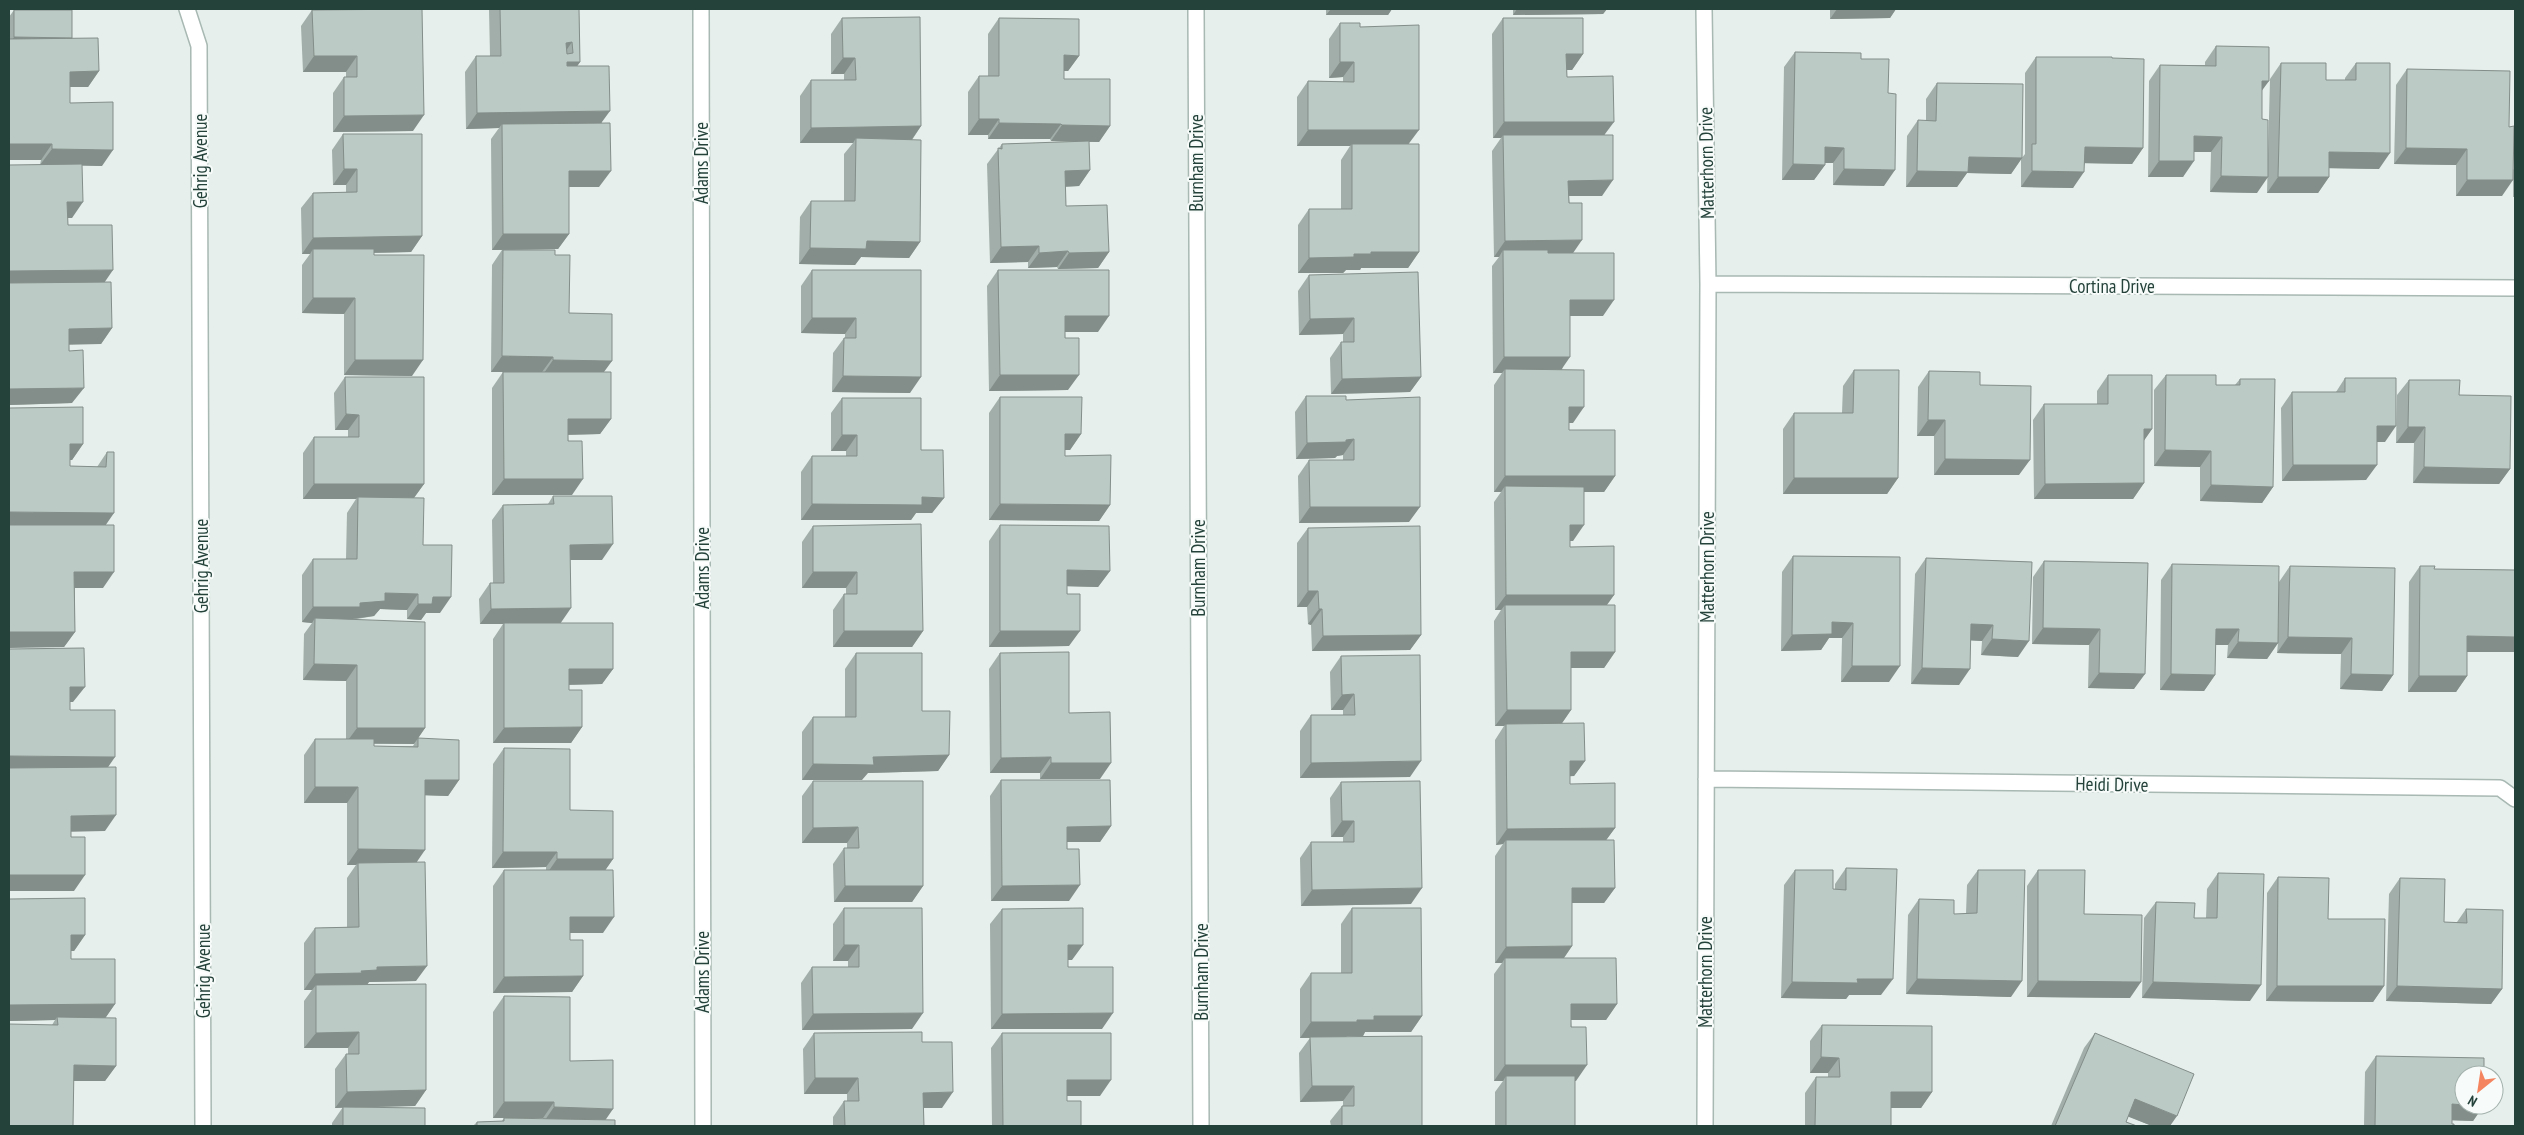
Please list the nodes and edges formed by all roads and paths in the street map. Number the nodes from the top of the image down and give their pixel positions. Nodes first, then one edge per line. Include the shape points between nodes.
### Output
1 (187, 9) edge
2 (700, 9) edge
3 (1196, 9) edge
4 (1704, 9) edge
5 (1708, 284) junction
6 (2515, 288) edge
7 (1706, 779) junction
8 (2515, 799) edge
9 (203, 1126) edge
10 (702, 1126) edge
11 (1201, 1126) edge
12 (1705, 1126) edge

1 - 9 street, Gehrig Avenue via 200,46
2 - 10 street, Adams Drive
3 - 11 street, Burnham Drive
4 - 5 street, Matterhorn Drive
5 - 6 street, Cortina Drive
5 - 7 street, Matterhorn Drive
7 - 8 street, Heidi Drive via 2500,788
7 - 12 street, Matterhorn Drive

